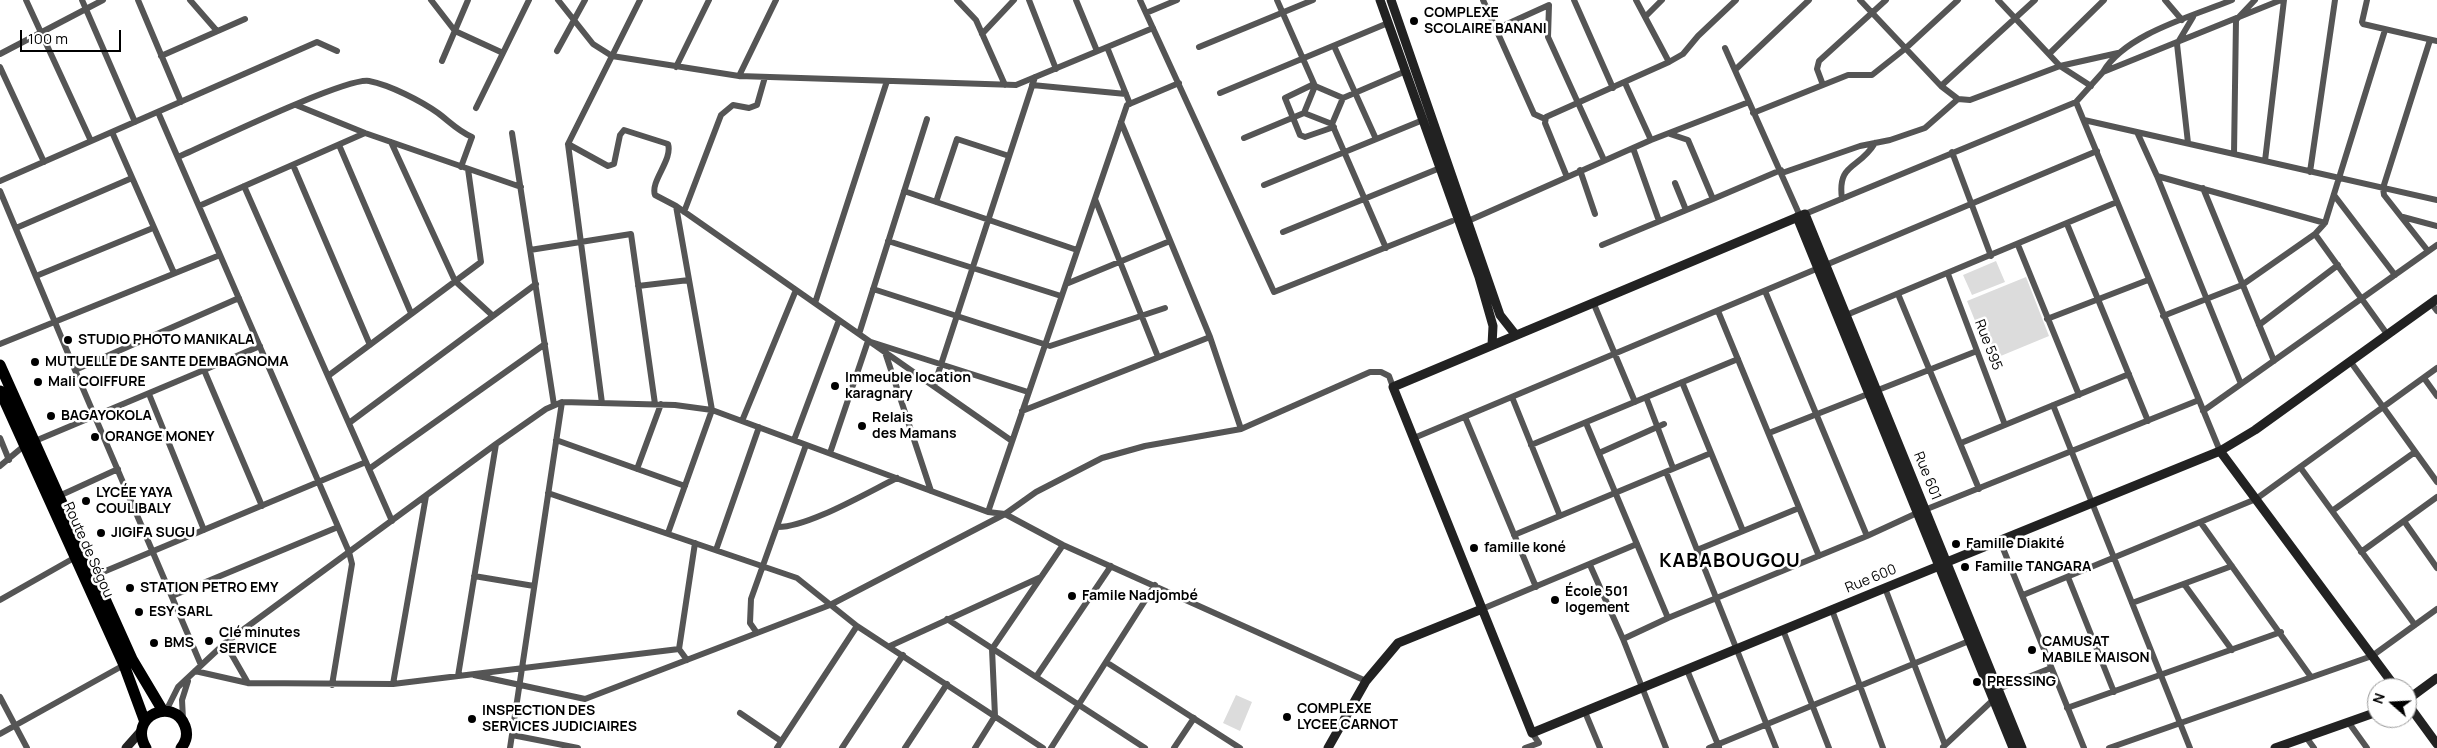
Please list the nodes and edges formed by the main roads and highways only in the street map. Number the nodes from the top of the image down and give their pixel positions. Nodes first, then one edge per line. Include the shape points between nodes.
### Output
1 (0, 365) edge
2 (0, 391) edge
3 (30, 443) junction
4 (164, 711) junction
5 (143, 726) junction
6 (183, 747) edge
7 (146, 748) edge

1 - 3 highway, Route de Ségou
2 - 3 highway, Route de Ségou
3 - 4 highway, Route de Ségou via 59,496 132,659
3 - 5 highway, Route de Ségou via 74,558 124,665
4 - 5 highway via 149,716
4 - 6 highway, Route de Ségou via 179,717 184,723 186,738
5 - 7 highway, Route de Ségou via 142,739

